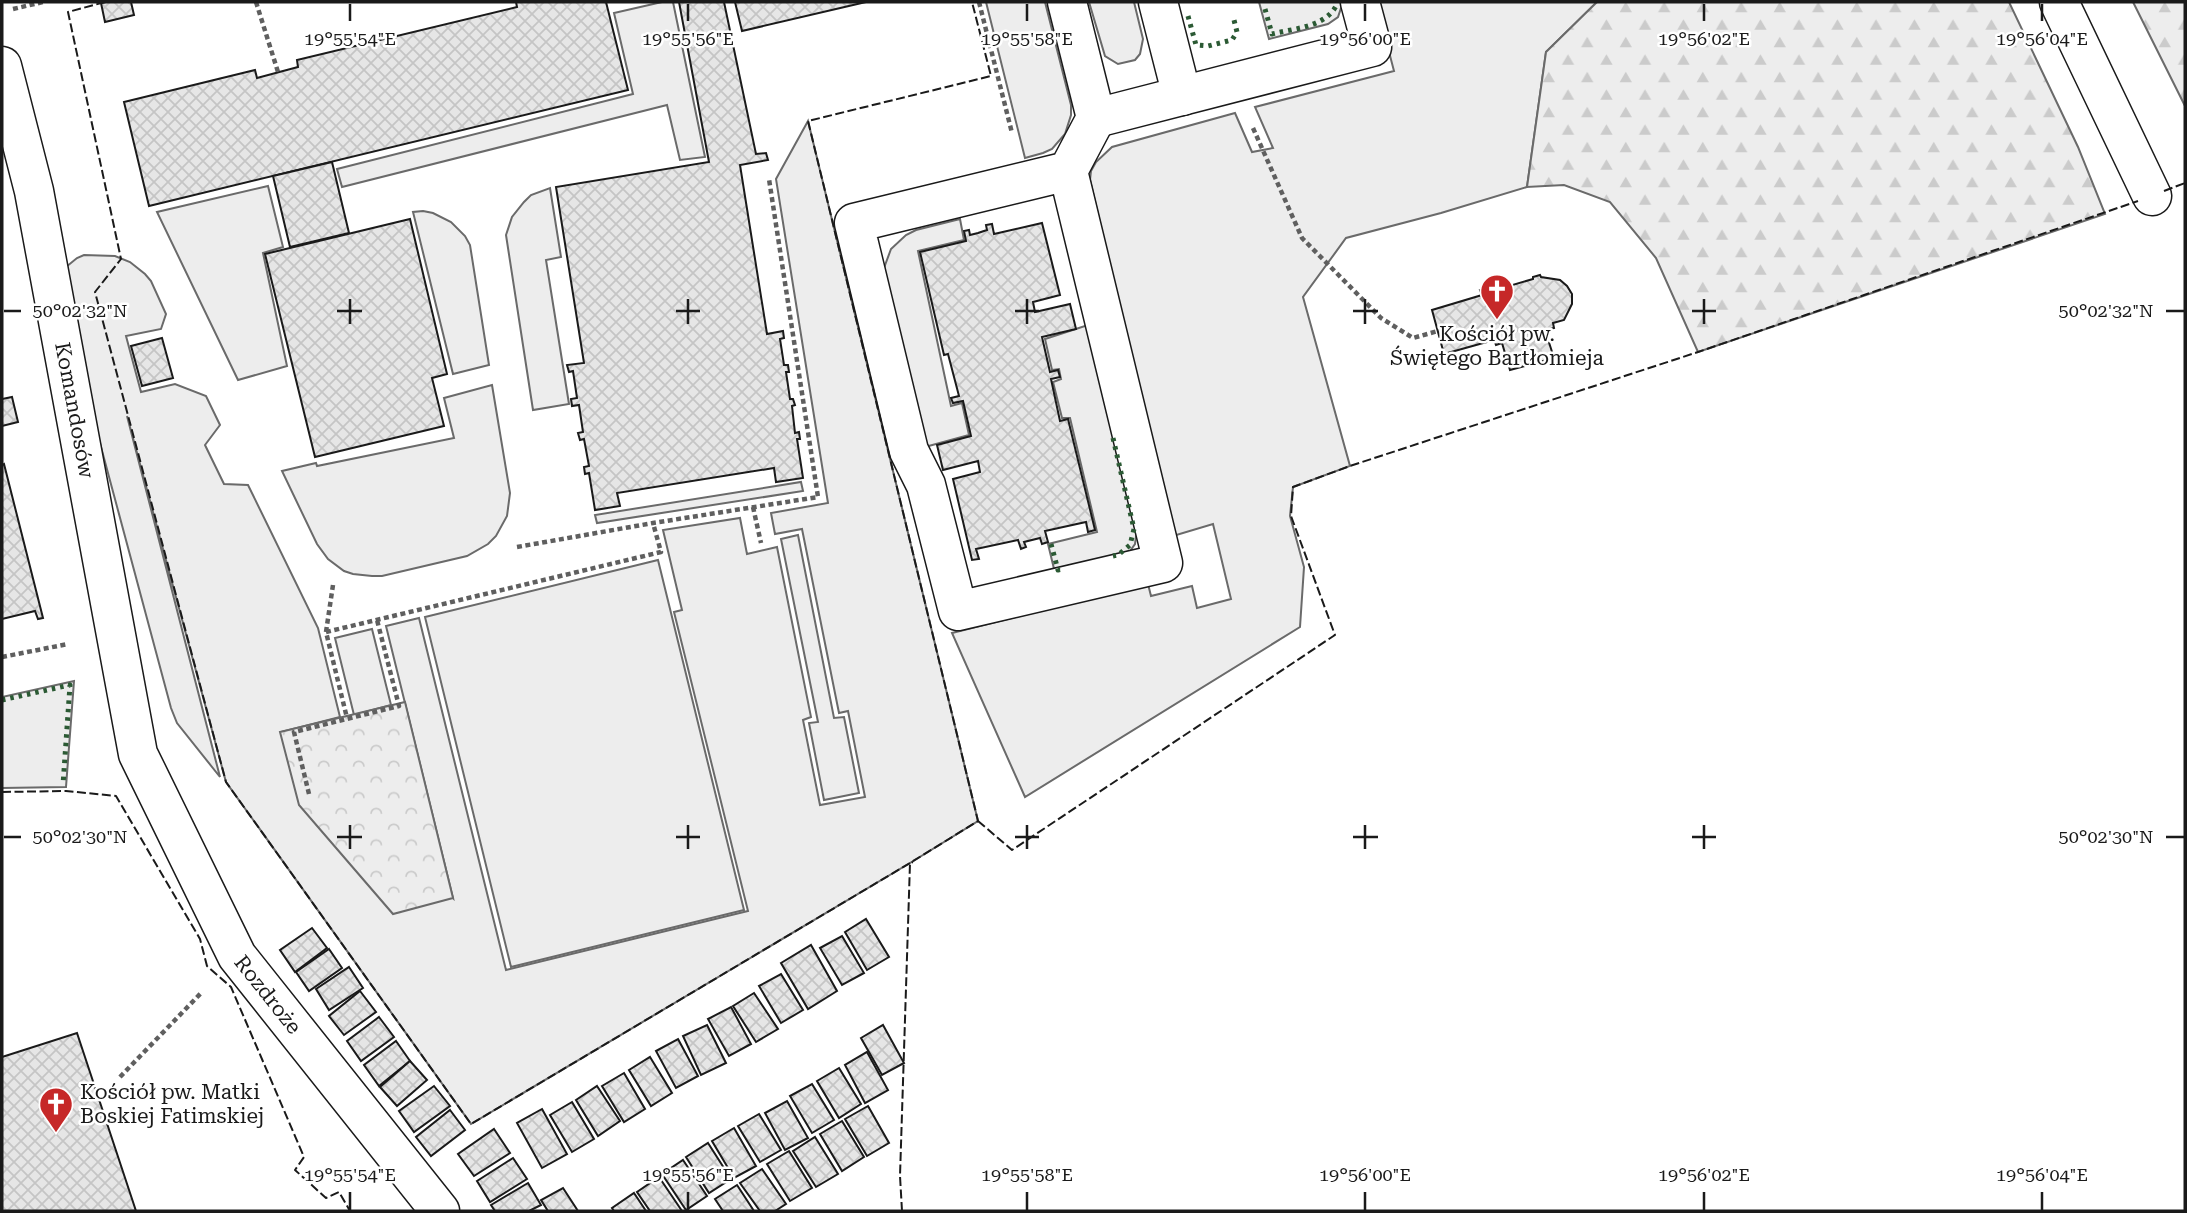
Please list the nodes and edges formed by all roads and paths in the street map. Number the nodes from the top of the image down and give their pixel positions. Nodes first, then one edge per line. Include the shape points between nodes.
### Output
1 (43, 2) edge
2 (256, 2) edge
3 (979, 2) edge
4 (1067, 2) edge
5 (1158, 2) edge
6 (1360, 2) edge
7 (2059, 2) edge
8 (13, 9) dead end
9 (2, 66) edge
10 (278, 72) dead end
11 (1232, 83) junction
12 (1182, 96) junction
13 (1096, 118) junction
14 (1068, 170) junction
15 (768, 179) dead end
16 (1024, 181) junction
17 (2152, 196) dead end
18 (1438, 331) dead end
19 (753, 507) junction
20 (653, 523) junction
21 (761, 543) dead end
22 (517, 547) dead end
23 (333, 585) dead end
24 (377, 620) junction
25 (326, 632) junction
26 (117, 634) junction
27 (2, 657) edge
28 (347, 718) junction
29 (138, 754) joint
30 (309, 794) dead end
31 (209, 985) dead end
32 (120, 1077) dead end
33 (440, 1211) edge

1 - 8 path
2 - 10 path
3 - 16 path
4 - 13 street
5 - 12 street
6 - 11 street via 1372,47
7 - 17 street
9 - 26 street, Komandosów via 34,191
11 - 12 street
11 - 18 path via 1302,238 1381,318 1413,338
12 - 13 street
13 - 14 street
14 - 16 street
14 - 16 street via 1163,563 958,611 926,485 909,451 854,223
15 - 19 path via 818,497
19 - 20 path
19 - 21 path
20 - 22 path
20 - 24 path via 661,552
23 - 25 path
24 - 25 path
24 - 28 path via 399,706
25 - 28 path
26 - 27 path
26 - 29 street, Komandosów
28 - 30 path via 294,732
29 - 33 street, Rozdroże via 237,956
31 - 32 path

